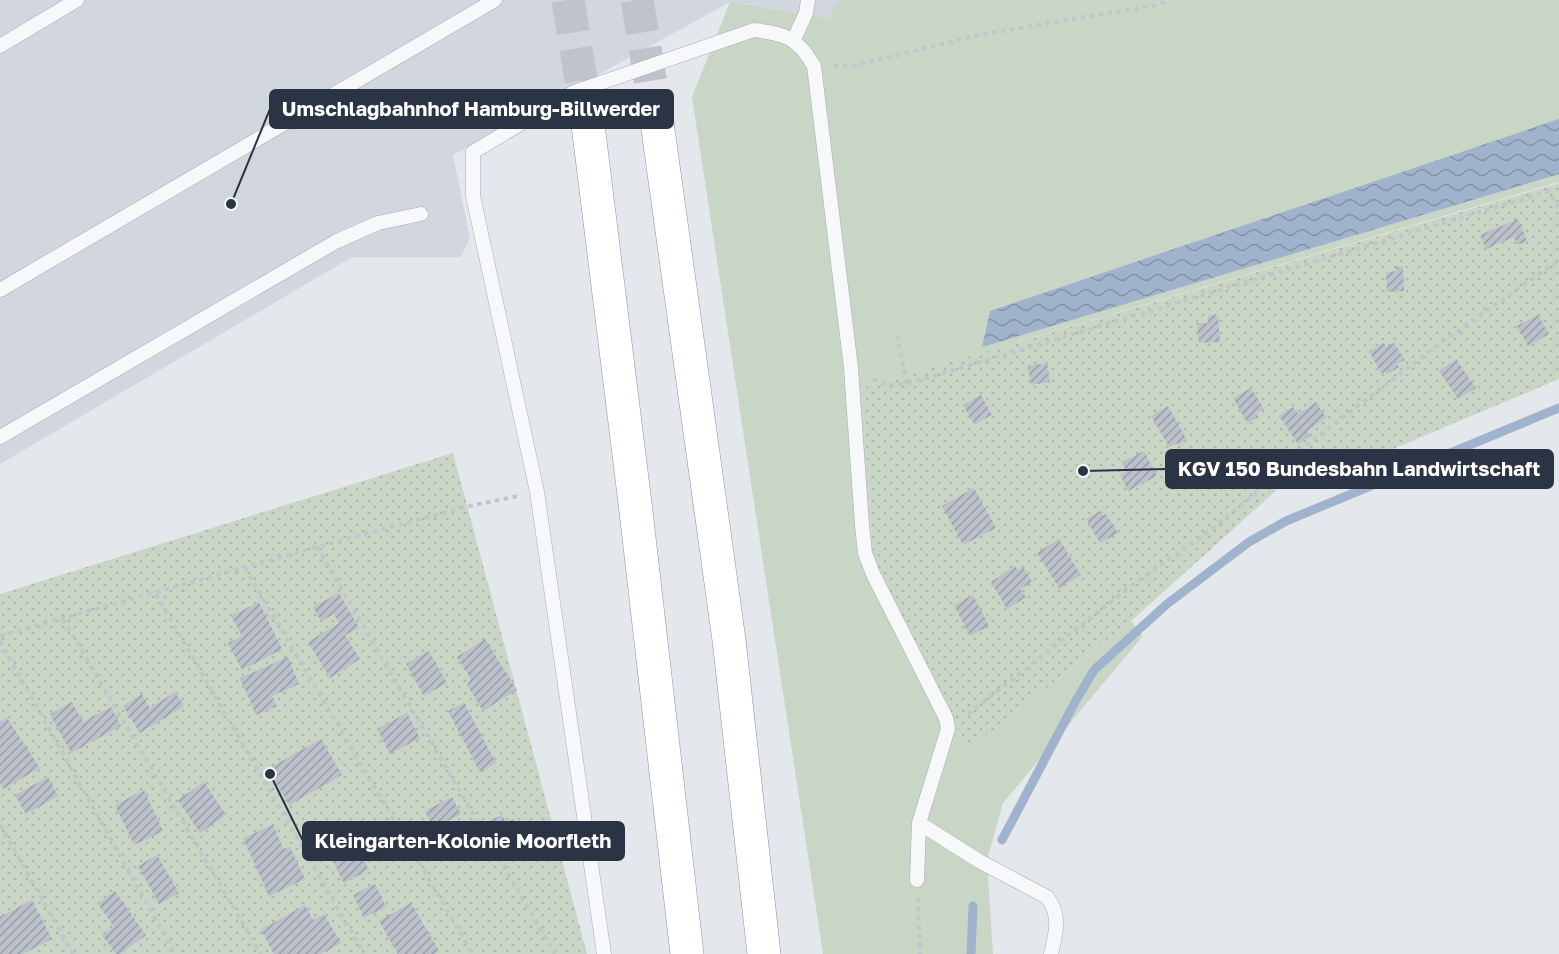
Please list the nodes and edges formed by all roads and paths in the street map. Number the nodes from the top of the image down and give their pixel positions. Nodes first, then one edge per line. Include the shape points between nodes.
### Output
1 (77, 0) edge
2 (495, 0) edge
3 (808, 0) edge
4 (1169, 0) edge
5 (794, 39) junction
6 (0, 46) edge
7 (814, 66) junction
8 (655, 108) tunnel mouth
9 (586, 117) tunnel mouth
10 (1559, 209) edge
11 (421, 214) dead end
12 (1559, 260) edge
13 (0, 290) edge
14 (897, 334) dead end
15 (851, 368) junction
16 (907, 384) junction
17 (0, 436) edge
18 (537, 492) junction
19 (317, 547) junction
20 (245, 568) junction
21 (156, 594) junction
22 (63, 619) junction
23 (0, 636) edge
24 (0, 641) edge
25 (948, 729) junction
26 (919, 823) junction
27 (0, 825) edge
28 (917, 880) joint
29 (73, 954) edge
30 (175, 954) edge
31 (261, 954) edge
32 (364, 954) edge
33 (472, 954) edge
34 (555, 954) edge
35 (604, 954) edge
36 (687, 954) edge
37 (764, 954) edge
38 (920, 954) edge
39 (1052, 954) edge

1 - 6 lane
2 - 13 lane
3 - 5 lane
4 - 7 path via 979,35 857,65
5 - 7 lane
5 - 18 lane via 753,30 574,92 473,152 473,196
7 - 15 lane
8 - 37 highway via 729,640
9 - 36 highway
10 - 16 path via 1549,191
11 - 17 lane via 378,223 337,241
12 - 25 path via 1312,441 1203,536 1131,586
14 - 16 path
15 - 16 path via 886,386
15 - 25 lane via 866,553
18 - 19 path
18 - 35 lane
19 - 20 path
19 - 34 path
20 - 21 path
20 - 33 path
21 - 22 path
21 - 32 path
22 - 23 path
22 - 31 path
24 - 30 path
25 - 26 lane
26 - 28 lane
26 - 39 lane via 1047,897 1054,906 1056,921
27 - 29 path
28 - 38 path

